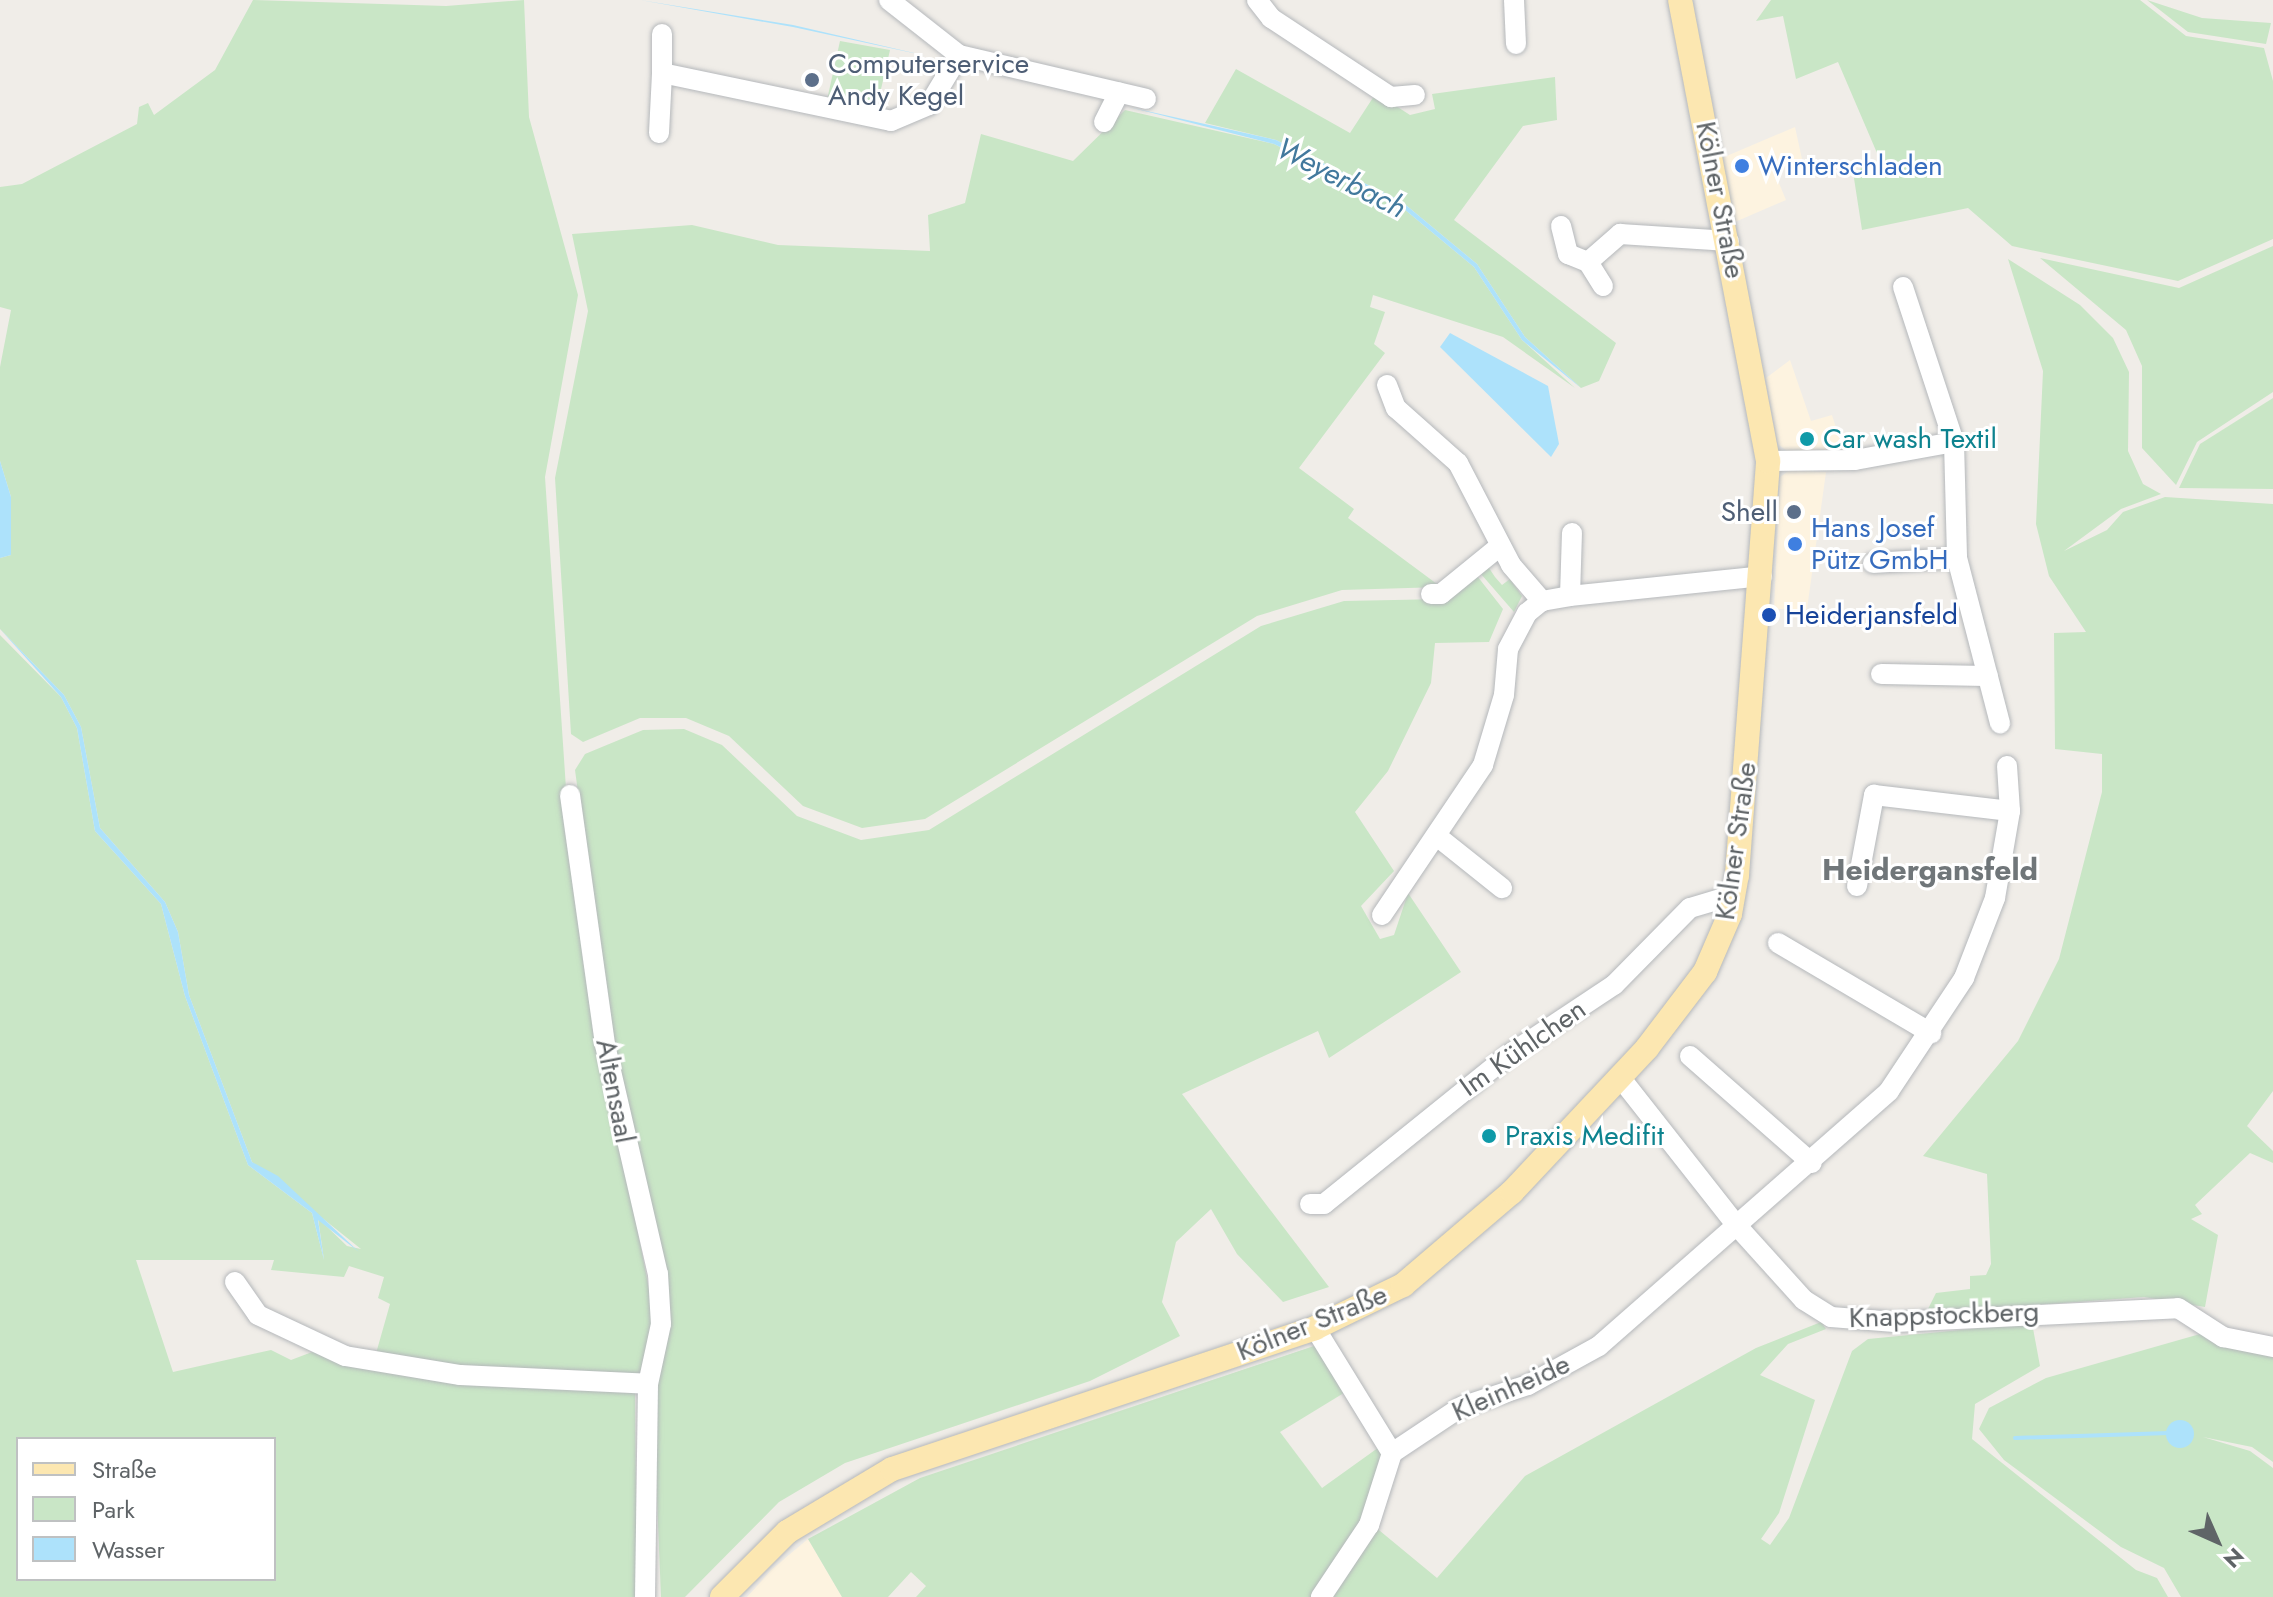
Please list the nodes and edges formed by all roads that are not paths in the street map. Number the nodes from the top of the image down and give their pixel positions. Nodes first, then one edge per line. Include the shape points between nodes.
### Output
1 (889, 0) edge
2 (1257, 0) edge
3 (1514, 0) edge
4 (1680, 0) edge
5 (662, 34) dead end
6 (1516, 44) dead end
7 (959, 55) junction
8 (662, 73) junction
9 (1119, 93) junction
10 (1415, 95) dead end
11 (1146, 99) dead end
12 (1104, 122) dead end
13 (659, 133) dead end
14 (1561, 226) dead end
15 (1729, 241) junction
16 (1588, 262) junction
17 (1603, 286) dead end
18 (1903, 287) dead end
19 (1387, 385) dead end
20 (1954, 442) junction
21 (1768, 461) junction
22 (1572, 533) dead end
23 (1500, 546) junction
24 (1957, 558) junction
25 (1873, 563) dead end
26 (1762, 576) junction
27 (1431, 594) dead end
28 (1570, 596) junction
29 (1542, 601) junction
30 (1881, 674) dead end
31 (1988, 676) junction
32 (2000, 723) dead end
33 (2007, 766) dead end
34 (570, 795) dead end
35 (2010, 811) junction
36 (1438, 837) junction
37 (1857, 886) dead end
38 (1502, 888) dead end
39 (1734, 895) junction
40 (1382, 915) dead end
41 (1778, 943) dead end
42 (1931, 1033) junction
43 (1690, 1056) dead end
44 (1619, 1076) junction
45 (1812, 1163) junction
46 (1310, 1204) dead end
47 (1738, 1227) junction
48 (235, 1282) dead end
49 (1315, 1328) junction
50 (2273, 1347) edge
51 (648, 1384) junction
52 (1392, 1453) junction
53 (645, 1597) edge
54 (722, 1597) edge
55 (1321, 1597) edge

1 - 7 street
2 - 10 street via 1271,18 1391,97
3 - 6 street
4 - 15 main road, Kölner Straße
5 - 8 street
7 - 8 street via 929,105 891,121
7 - 9 street
8 - 13 street
9 - 11 street
9 - 12 street
14 - 16 street via 1568,254
15 - 16 street via 1620,234
15 - 21 main road, Kölner Straße
16 - 17 street
18 - 20 street
19 - 23 street via 1396,408 1437,439 1476,488
20 - 21 street via 1855,460
20 - 24 street
21 - 26 main road, Kölner Straße
22 - 28 street
23 - 27 street via 1441,594
23 - 29 street
24 - 25 street
24 - 31 street
26 - 28 street
26 - 39 main road, Kölner Straße
28 - 29 street
29 - 36 street via 1513,631 1495,734
30 - 31 street
31 - 32 street
33 - 35 street, Kleinheide
34 - 51 street, Altensaal via 605,1045 658,1274 661,1324
35 - 37 street via 1874,795
35 - 42 street, Kleinheide via 1995,898 1964,978
36 - 38 street
36 - 40 street
39 - 44 main road, Kölner Straße via 1705,972
39 - 46 street, Im Kühlchen via 1690,908 1614,985 1510,1054 1324,1204
41 - 42 street
42 - 45 street, Kleinheide via 1889,1091
43 - 45 street
44 - 47 street, Knappstockberg
44 - 49 main road, Kölner Straße via 1449,1252 1372,1304
45 - 47 street, Kleinheide
47 - 50 street, Knappstockberg via 1804,1300 1831,1317 1895,1322 2178,1308 2223,1337
47 - 52 street, Kleinheide via 1599,1346 1528,1385 1461,1407
48 - 51 street via 258,1315 345,1356 460,1375
49 - 52 street
49 - 54 main road, Kölner Straße via 892,1469 787,1532
51 - 53 street, Altensaal
52 - 55 street via 1369,1525

